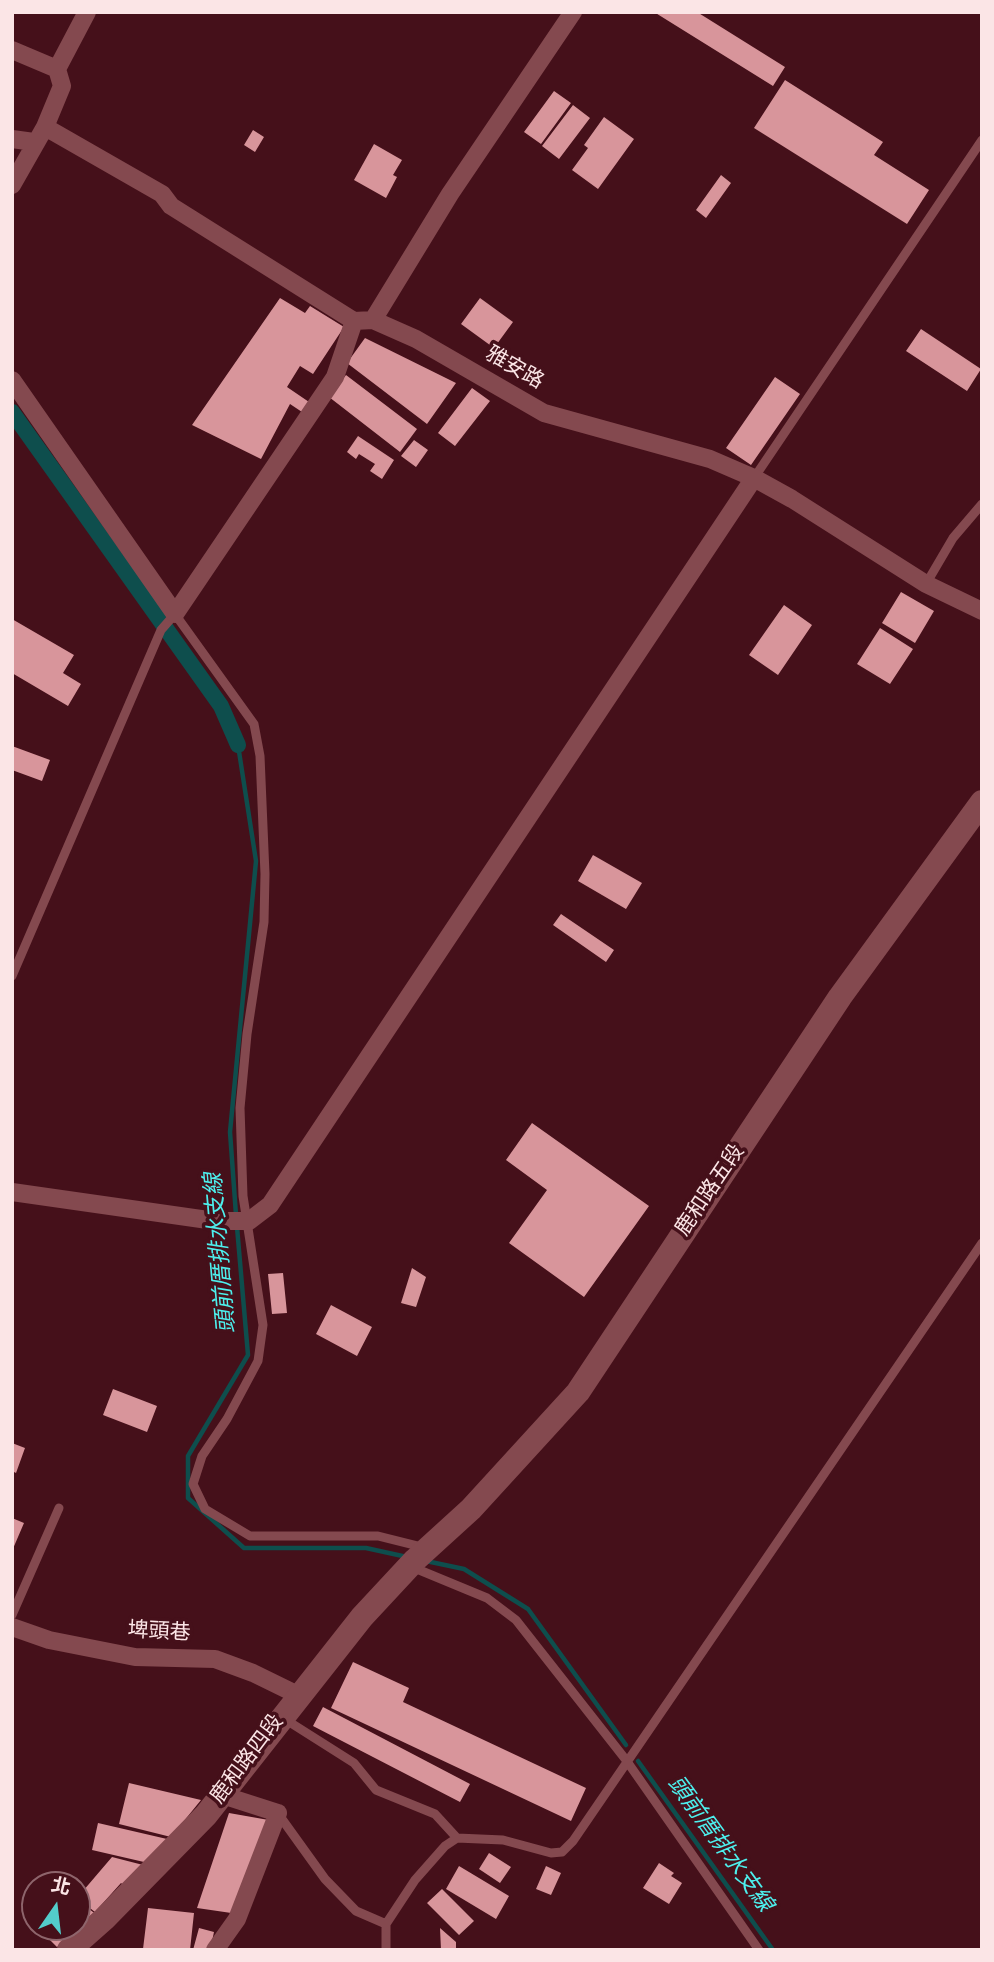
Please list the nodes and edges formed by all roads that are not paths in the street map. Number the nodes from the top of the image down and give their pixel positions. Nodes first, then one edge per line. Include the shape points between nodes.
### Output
1 (87, 12) edge
2 (573, 12) edge
3 (12, 50) edge
4 (57, 69) junction
5 (39, 134) junction
6 (12, 139) edge
7 (982, 140) edge
8 (12, 185) edge
9 (363, 320) junction
10 (12, 380) edge
11 (754, 478) junction
12 (982, 505) edge
13 (926, 584) junction
14 (982, 611) edge
15 (175, 614) junction
16 (982, 802) edge
17 (12, 976) edge
18 (12, 1192) edge
19 (249, 1221) junction
20 (982, 1243) edge
21 (59, 1508) dead end
22 (419, 1556) junction
23 (12, 1615) edge
24 (12, 1627) edge
25 (299, 1695) junction
26 (281, 1717) junction
27 (626, 1760) junction
28 (222, 1795) junction
29 (278, 1813) junction
30 (457, 1838) junction
31 (386, 1924) junction
32 (69, 1950) edge
33 (215, 1950) edge
34 (386, 1950) edge
35 (759, 1950) edge

1 - 4 street
2 - 9 street
3 - 4 street
4 - 5 street via 62,86
5 - 6 street, 雅安路
5 - 8 street
5 - 9 street, 雅安路 via 162,194 171,206
7 - 11 lane
9 - 11 street, 雅安路 via 416,339 544,413 710,459
9 - 15 street via 335,377
10 - 15 street
11 - 13 street, 雅安路
11 - 19 street via 270,1205
12 - 13 lane via 953,538
13 - 14 street, 雅安路
15 - 17 lane via 161,630
15 - 19 lane via 254,724 260,756 264,922 240,1108 243,1196
16 - 22 main road, 鹿和路五段 via 840,997 578,1392 471,1509
18 - 19 street via 215,1221
19 - 22 lane via 263,1325 258,1361 202,1456 193,1484 196,1494 205,1509 250,1536 378,1536
20 - 27 lane
21 - 23 lane
22 - 25 main road, 鹿和路四段
22 - 27 lane via 516,1620
24 - 25 street, 埤頭巷 via 50,1640 135,1657 215,1659
25 - 26 main road, 鹿和路四段
26 - 28 main road, 鹿和路四段
26 - 30 lane via 354,1763 376,1790 435,1814
27 - 30 lane via 562,1852 547,1853 484,1837
27 - 35 lane
28 - 29 street
28 - 32 main road, 鹿和路四段
29 - 31 lane via 325,1880 356,1911
29 - 33 street via 237,1919
30 - 31 lane via 415,1880
31 - 34 lane

